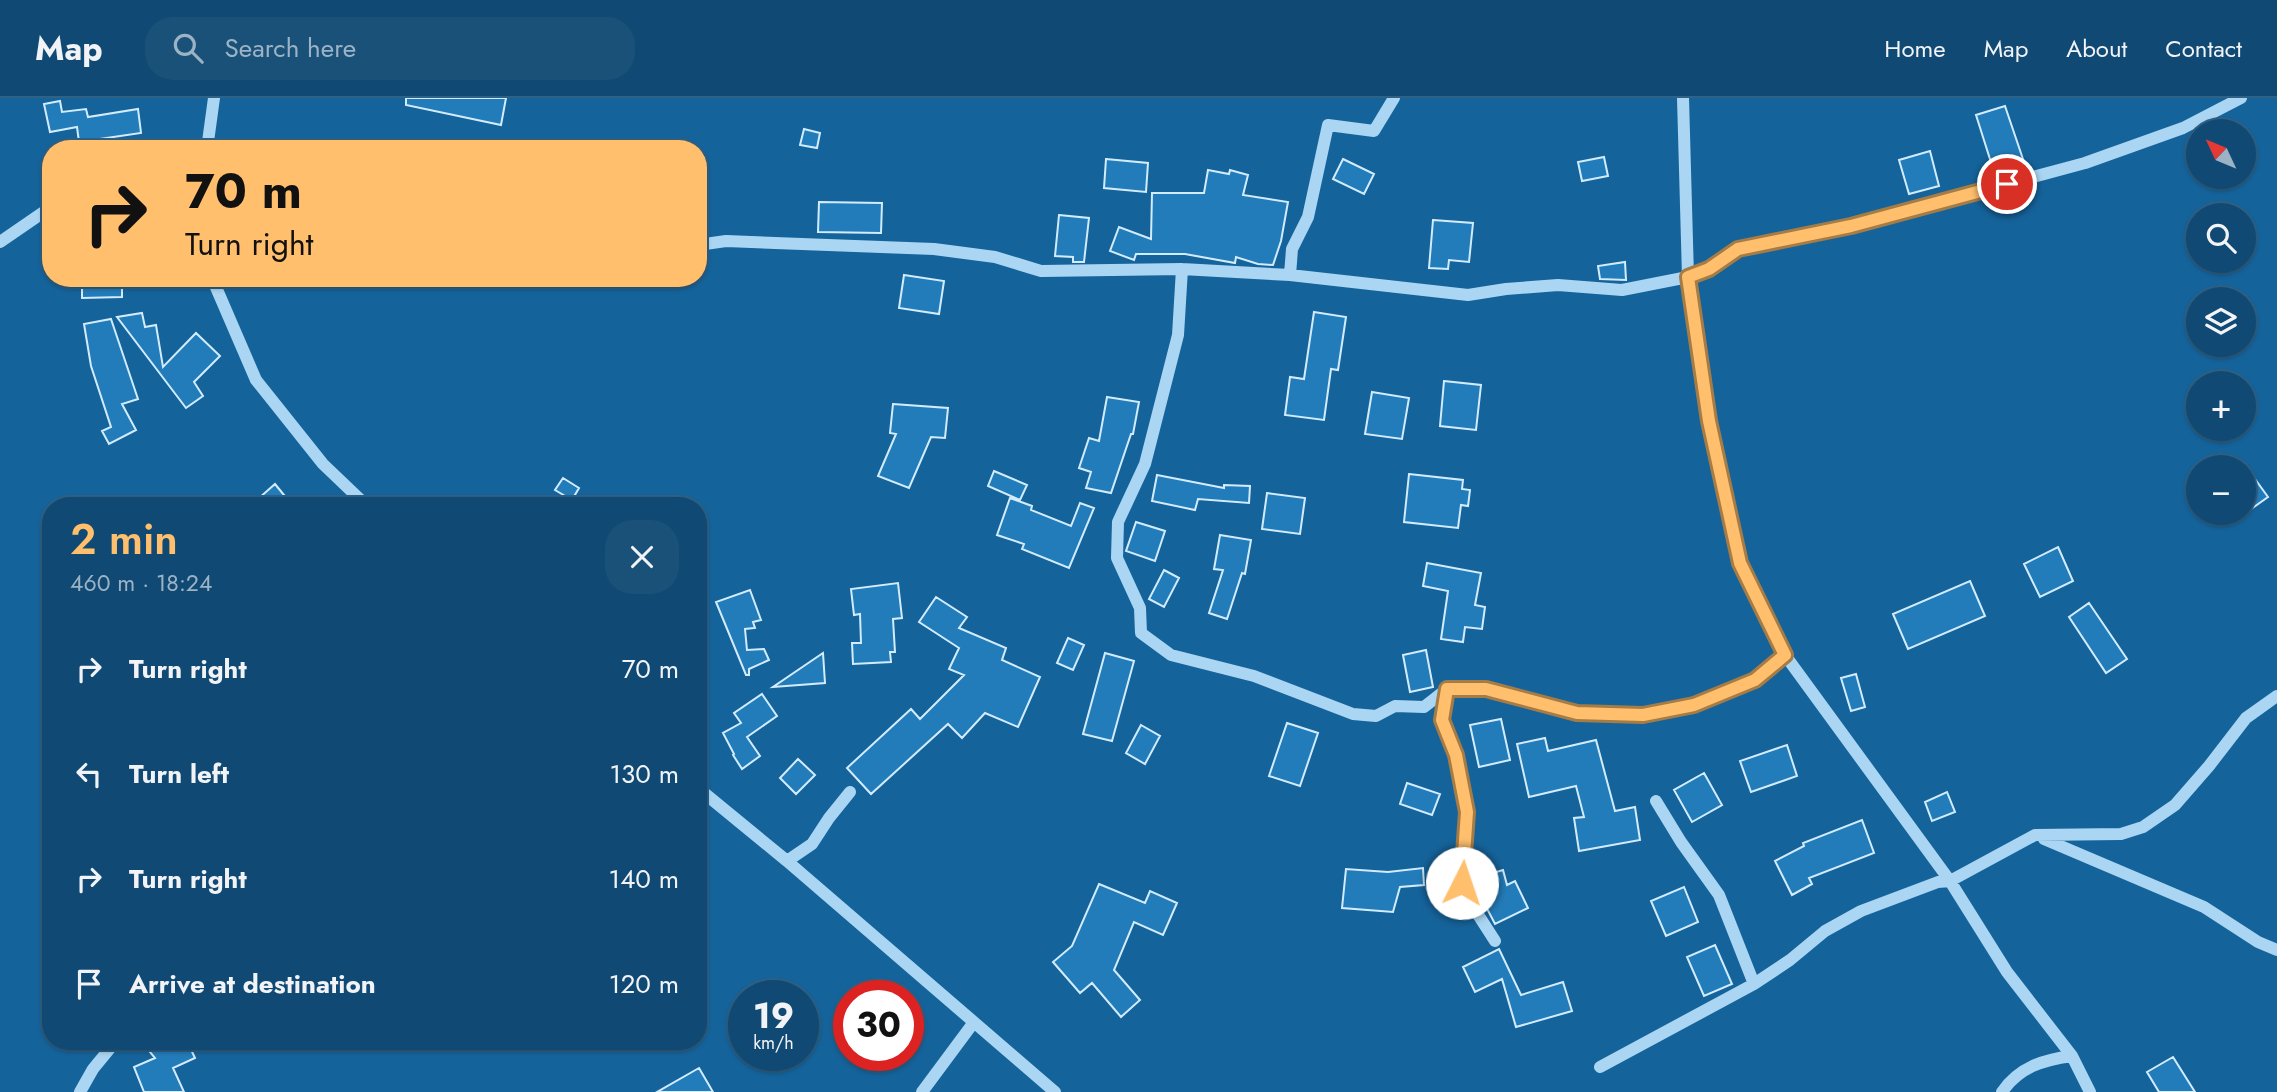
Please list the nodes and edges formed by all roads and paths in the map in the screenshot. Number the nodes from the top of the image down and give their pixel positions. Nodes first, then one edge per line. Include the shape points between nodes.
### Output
1 (214, 98) edge
2 (1381, 98) edge
3 (1394, 98) edge
4 (1683, 98) edge
5 (2241, 98) edge
6 (1384, 114) junction
7 (208, 140) edge
8 (42, 213) edge
9 (0, 242) edge
10 (707, 244) edge
11 (1182, 269) junction
12 (1290, 275) junction
13 (1688, 277) junction
14 (216, 287) edge
15 (358, 497) edge
16 (1785, 655) junction
17 (1447, 689) junction
18 (2277, 696) edge
19 (850, 792) dead end
20 (707, 795) edge
21 (1656, 801) dead end
22 (2035, 835) junction
23 (787, 861) junction
24 (1950, 881) junction
25 (1495, 941) dead end
26 (2277, 950) edge
27 (1754, 984) junction
28 (974, 1022) junction
29 (109, 1050) edge
30 (2072, 1056) junction
31 (1600, 1067) dead end
32 (80, 1092) edge
33 (922, 1092) edge
34 (1055, 1092) edge
35 (2002, 1092) edge
36 (2090, 1092) edge

1 - 7 street
2 - 6 street
3 - 6 street
4 - 13 street
5 - 13 street via 2183,128 2085,163 1851,226 1738,249
6 - 12 street via 1374,131 1328,125 1308,217 1292,249
8 - 9 street
10 - 11 street via 934,249 995,257 1041,271
11 - 12 street
11 - 17 street via 1178,335 1145,464 1118,522 1117,558 1140,608 1141,633 1171,655 1254,676 1353,714 1376,716 1395,706 1424,707
12 - 13 street via 1468,295 1558,285 1622,290
13 - 16 street via 1709,421 1740,563
14 - 15 street via 256,380 323,464
16 - 17 street via 1755,680 1694,705 1643,715 1577,713 1486,689
16 - 24 street
17 - 25 street via 1442,720 1456,755 1467,812 1462,883
18 - 22 street via 2246,718 2175,805 2143,827 2121,834
19 - 23 street via 812,844
20 - 23 street
21 - 27 street via 1719,895
22 - 24 street
22 - 26 street via 2204,908
23 - 28 street
24 - 27 street via 1861,911 1825,931
24 - 30 street via 2007,972
27 - 31 street
28 - 33 street
28 - 34 street
29 - 32 street
30 - 35 street via 2044,1060 2010,1080
30 - 36 street

